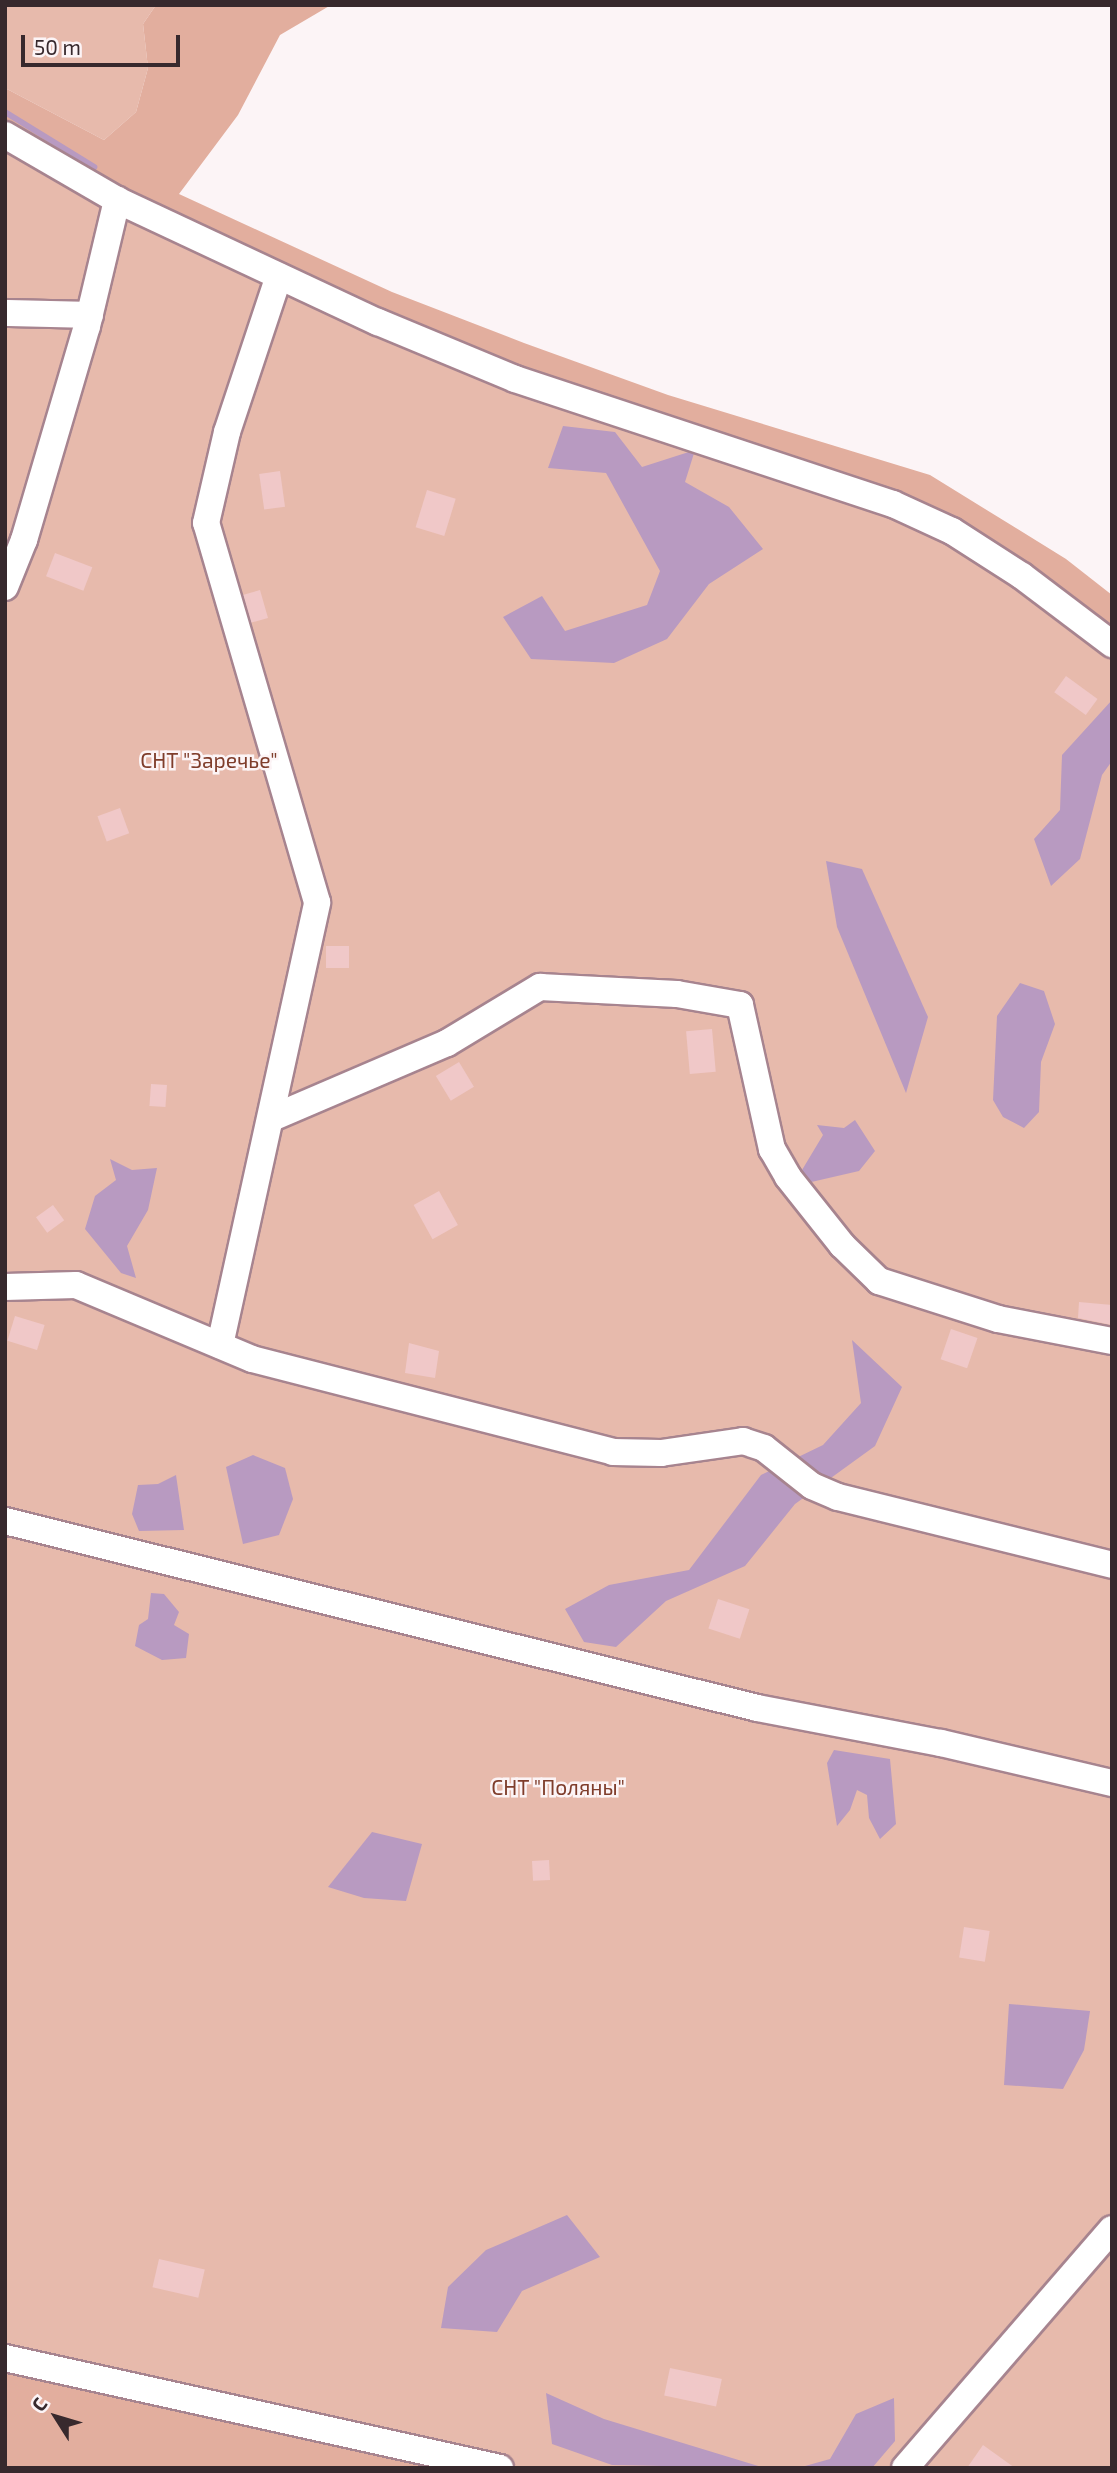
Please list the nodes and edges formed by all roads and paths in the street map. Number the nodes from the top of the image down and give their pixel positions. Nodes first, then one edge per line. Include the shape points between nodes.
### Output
1 (5, 135) edge
2 (117, 200) junction
3 (279, 276) junction
4 (5, 313) edge
5 (90, 315) junction
6 (16, 533) edge
7 (5, 587) edge
8 (1112, 644) edge
9 (272, 1118) junction
10 (5, 1287) edge
11 (1112, 1341) edge
12 (220, 1345) junction
13 (5, 1521) edge
14 (1112, 1564) edge
15 (1112, 1783) edge
16 (1112, 2230) edge
17 (5, 2358) edge
18 (500, 2468) edge
19 (905, 2468) edge

1 - 2 street
2 - 3 street
2 - 5 street
3 - 8 street via 515,379 904,510 952,531 1022,576
3 - 9 street via 227,432 206,523 317,902
4 - 5 street
5 - 6 street
6 - 7 street
9 - 11 street via 447,1043 540,987 677,994 740,1005 772,1149 834,1235 879,1281 998,1319
9 - 12 street
10 - 12 street via 76,1285
12 - 14 street via 252,1359 613,1452 662,1453 743,1441 764,1448 812,1486 838,1497
13 - 15 street via 757,1708 941,1743
16 - 19 street
17 - 18 street

